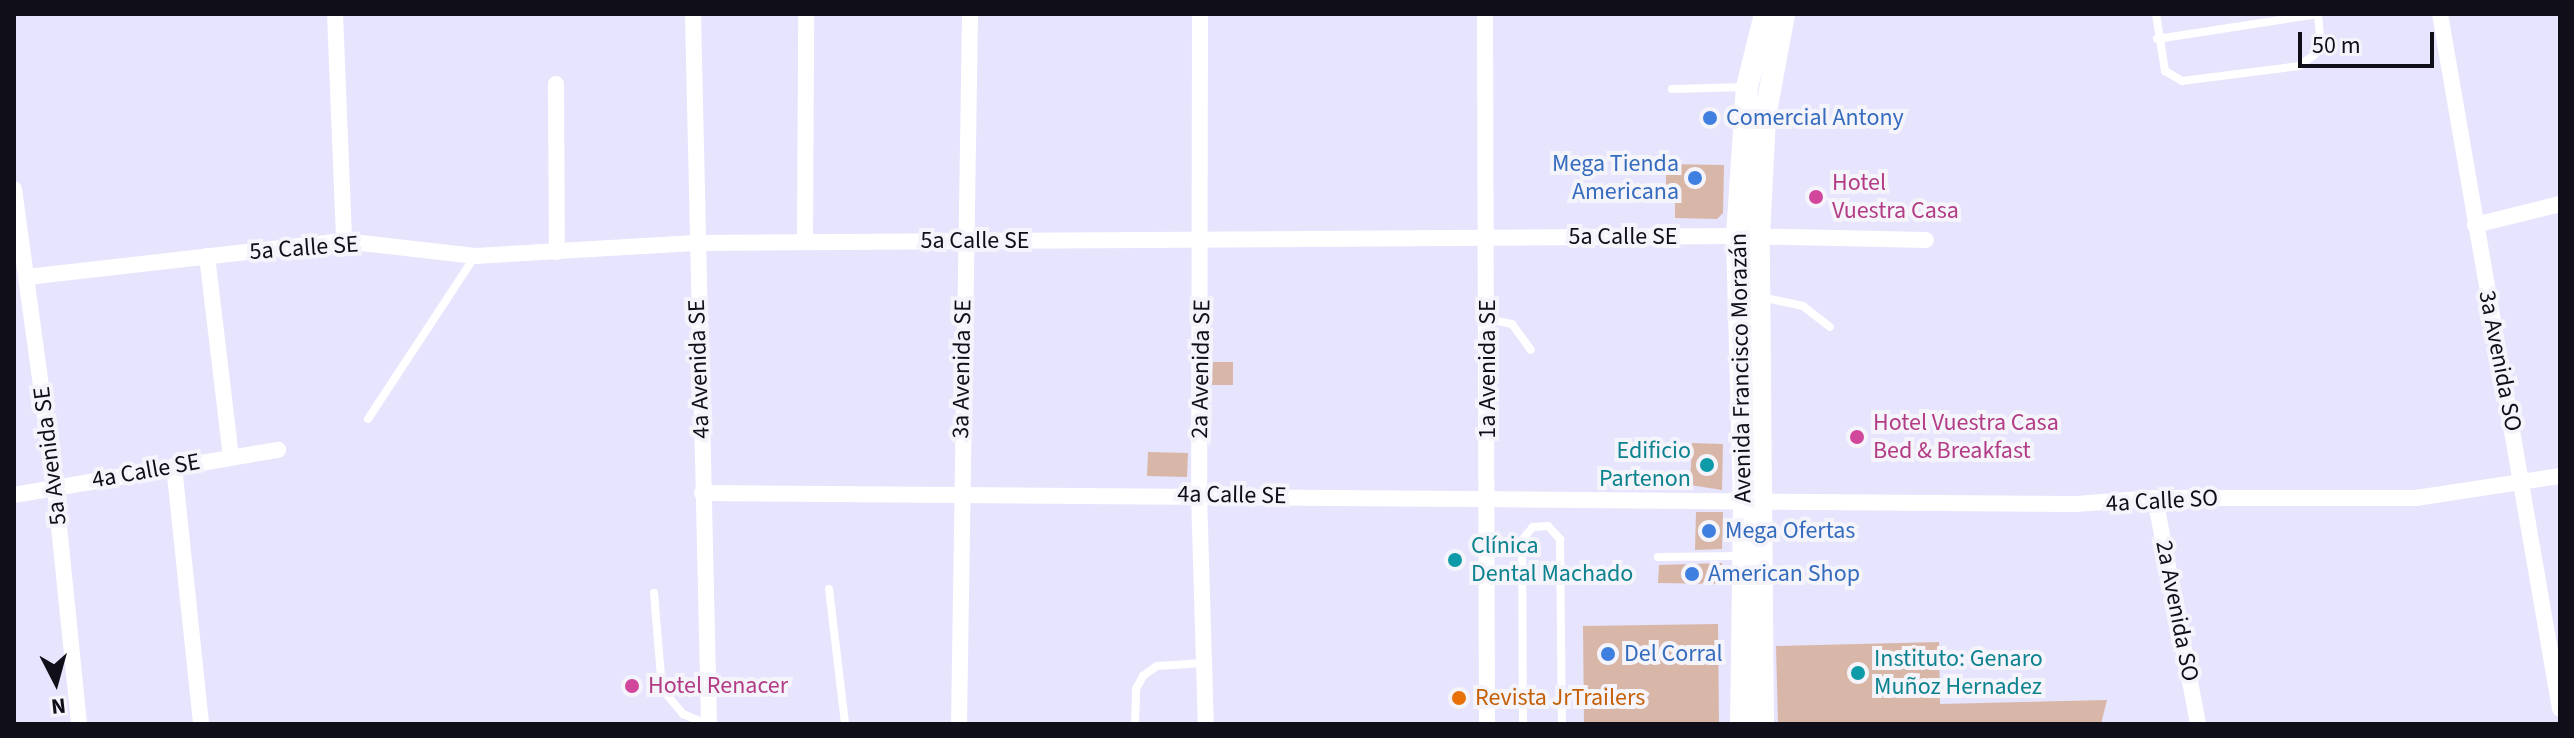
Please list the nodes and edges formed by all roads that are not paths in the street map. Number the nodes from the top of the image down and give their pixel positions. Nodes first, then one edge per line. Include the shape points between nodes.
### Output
1 (335, 14) edge
2 (693, 14) edge
3 (806, 14) edge
4 (970, 14) edge
5 (1200, 14) edge
6 (1485, 14) edge
7 (1765, 14) edge
8 (1784, 14) edge
9 (2156, 14) edge
10 (2318, 14) edge
11 (2440, 14) edge
12 (2157, 39) junction
13 (556, 84) dead end
14 (1747, 87) junction
15 (1672, 89) dead end
16 (14, 189) edge
17 (2560, 204) edge
18 (2475, 225) junction
19 (1748, 236) junction
20 (1489, 238) junction
21 (1203, 240) junction
22 (1926, 240) dead end
23 (344, 241) junction
24 (805, 242) junction
25 (963, 242) junction
26 (695, 243) junction
27 (557, 252) junction
28 (207, 256) junction
29 (475, 256) junction
30 (27, 277) junction
31 (1760, 297) junction
32 (1488, 319) junction
33 (1830, 327) dead end
34 (1531, 350) dead end
35 (368, 419) dead end
36 (278, 450) dead end
37 (231, 456) junction
38 (174, 466) junction
39 (2560, 476) edge
40 (2523, 482) junction
41 (55, 487) junction
42 (702, 493) junction
43 (960, 494) junction
44 (1199, 494) junction
45 (14, 495) edge
46 (1487, 498) junction
47 (2155, 498) junction
48 (1753, 503) junction
49 (1743, 556) junction
50 (1658, 557) dead end
51 (829, 589) dead end
52 (654, 593) dead end
53 (1204, 663) junction
54 (2560, 709) edge
55 (79, 724) edge
56 (201, 724) edge
57 (707, 724) edge
58 (845, 724) edge
59 (959, 724) edge
60 (1135, 724) edge
61 (1206, 724) edge
62 (1487, 724) edge
63 (1523, 724) edge
64 (1562, 724) edge
65 (1741, 724) edge
66 (1763, 724) edge
67 (2198, 724) edge

1 - 23 street
2 - 26 street, 4a Avenida SE
3 - 24 street
4 - 25 street, 3a Avenida SE
5 - 21 street, 2a Avenida SE
6 - 20 street, 1a Avenida SE
7 - 14 main road, Avenida Francisco Morazán
8 - 19 main road, Avenida Francisco Morazán
9 - 12 lane
10 - 12 lane
10 - 12 lane via 2320,37 2314,55 2299,66 2182,81 2165,71
11 - 18 street, 3a Avenida SO
13 - 27 street
14 - 15 lane
14 - 19 main road, Avenida Francisco Morazán
16 - 30 street, 5a Avenida SE
17 - 18 street
18 - 40 street, 3a Avenida SO
19 - 20 street, 5a Calle SE
19 - 22 street, 5a Calle SE
19 - 31 main road, Avenida Francisco Morazán
19 - 48 main road, Avenida Francisco Morazán
20 - 21 street, 5a Calle SE
20 - 32 street, 1a Avenida SE
21 - 25 street, 5a Calle SE
21 - 44 street, 2a Avenida SE
23 - 28 street, 5a Calle SE
23 - 29 street, 5a Calle SE
24 - 25 street, 5a Calle SE
24 - 26 street, 5a Calle SE
25 - 43 street, 3a Avenida SE
26 - 27 street, 5a Calle SE
26 - 42 street, 4a Avenida SE
27 - 29 street, 5a Calle SE
28 - 30 street, 5a Calle SE
28 - 37 street
29 - 35 lane
30 - 41 street, 5a Avenida SE
31 - 33 lane via 1803,306
31 - 48 main road, Avenida Francisco Morazán
32 - 34 lane via 1512,324
32 - 46 street, 1a Avenida SE
36 - 37 street, 4a Calle SE
37 - 38 street, 4a Calle SE
38 - 41 street, 4a Calle SE
38 - 56 street
39 - 40 street, 4a Calle SO
40 - 47 street, 4a Calle SO via 2416,498
40 - 54 street, 3a Avenida SO
41 - 45 street, 4a Calle SE
41 - 55 street, 5a Avenida SE
42 - 43 street, 4a Calle SE
42 - 57 street, 4a Avenida SE
43 - 44 street, 4a Calle SE
43 - 59 street, 3a Avenida SE
44 - 46 street, 4a Calle SE
44 - 53 street, 2a Avenida SE
46 - 48 street, 4a Calle SE
46 - 62 street, 1a Avenida SE
47 - 48 street, 4a Calle SO via 2121,504
47 - 67 street, 2a Avenida SO
48 - 49 main road, Avenida Francisco Morazán
48 - 66 main road, Avenida Francisco Morazán
49 - 50 lane
49 - 65 main road, Avenida Francisco Morazán
51 - 58 lane
52 - 57 lane via 662,689 683,714
53 - 60 lane via 1157,666 1143,676 1136,689
53 - 61 street, 2a Avenida SE
63 - 64 lane via 1522,540 1533,527 1548,526 1560,539

